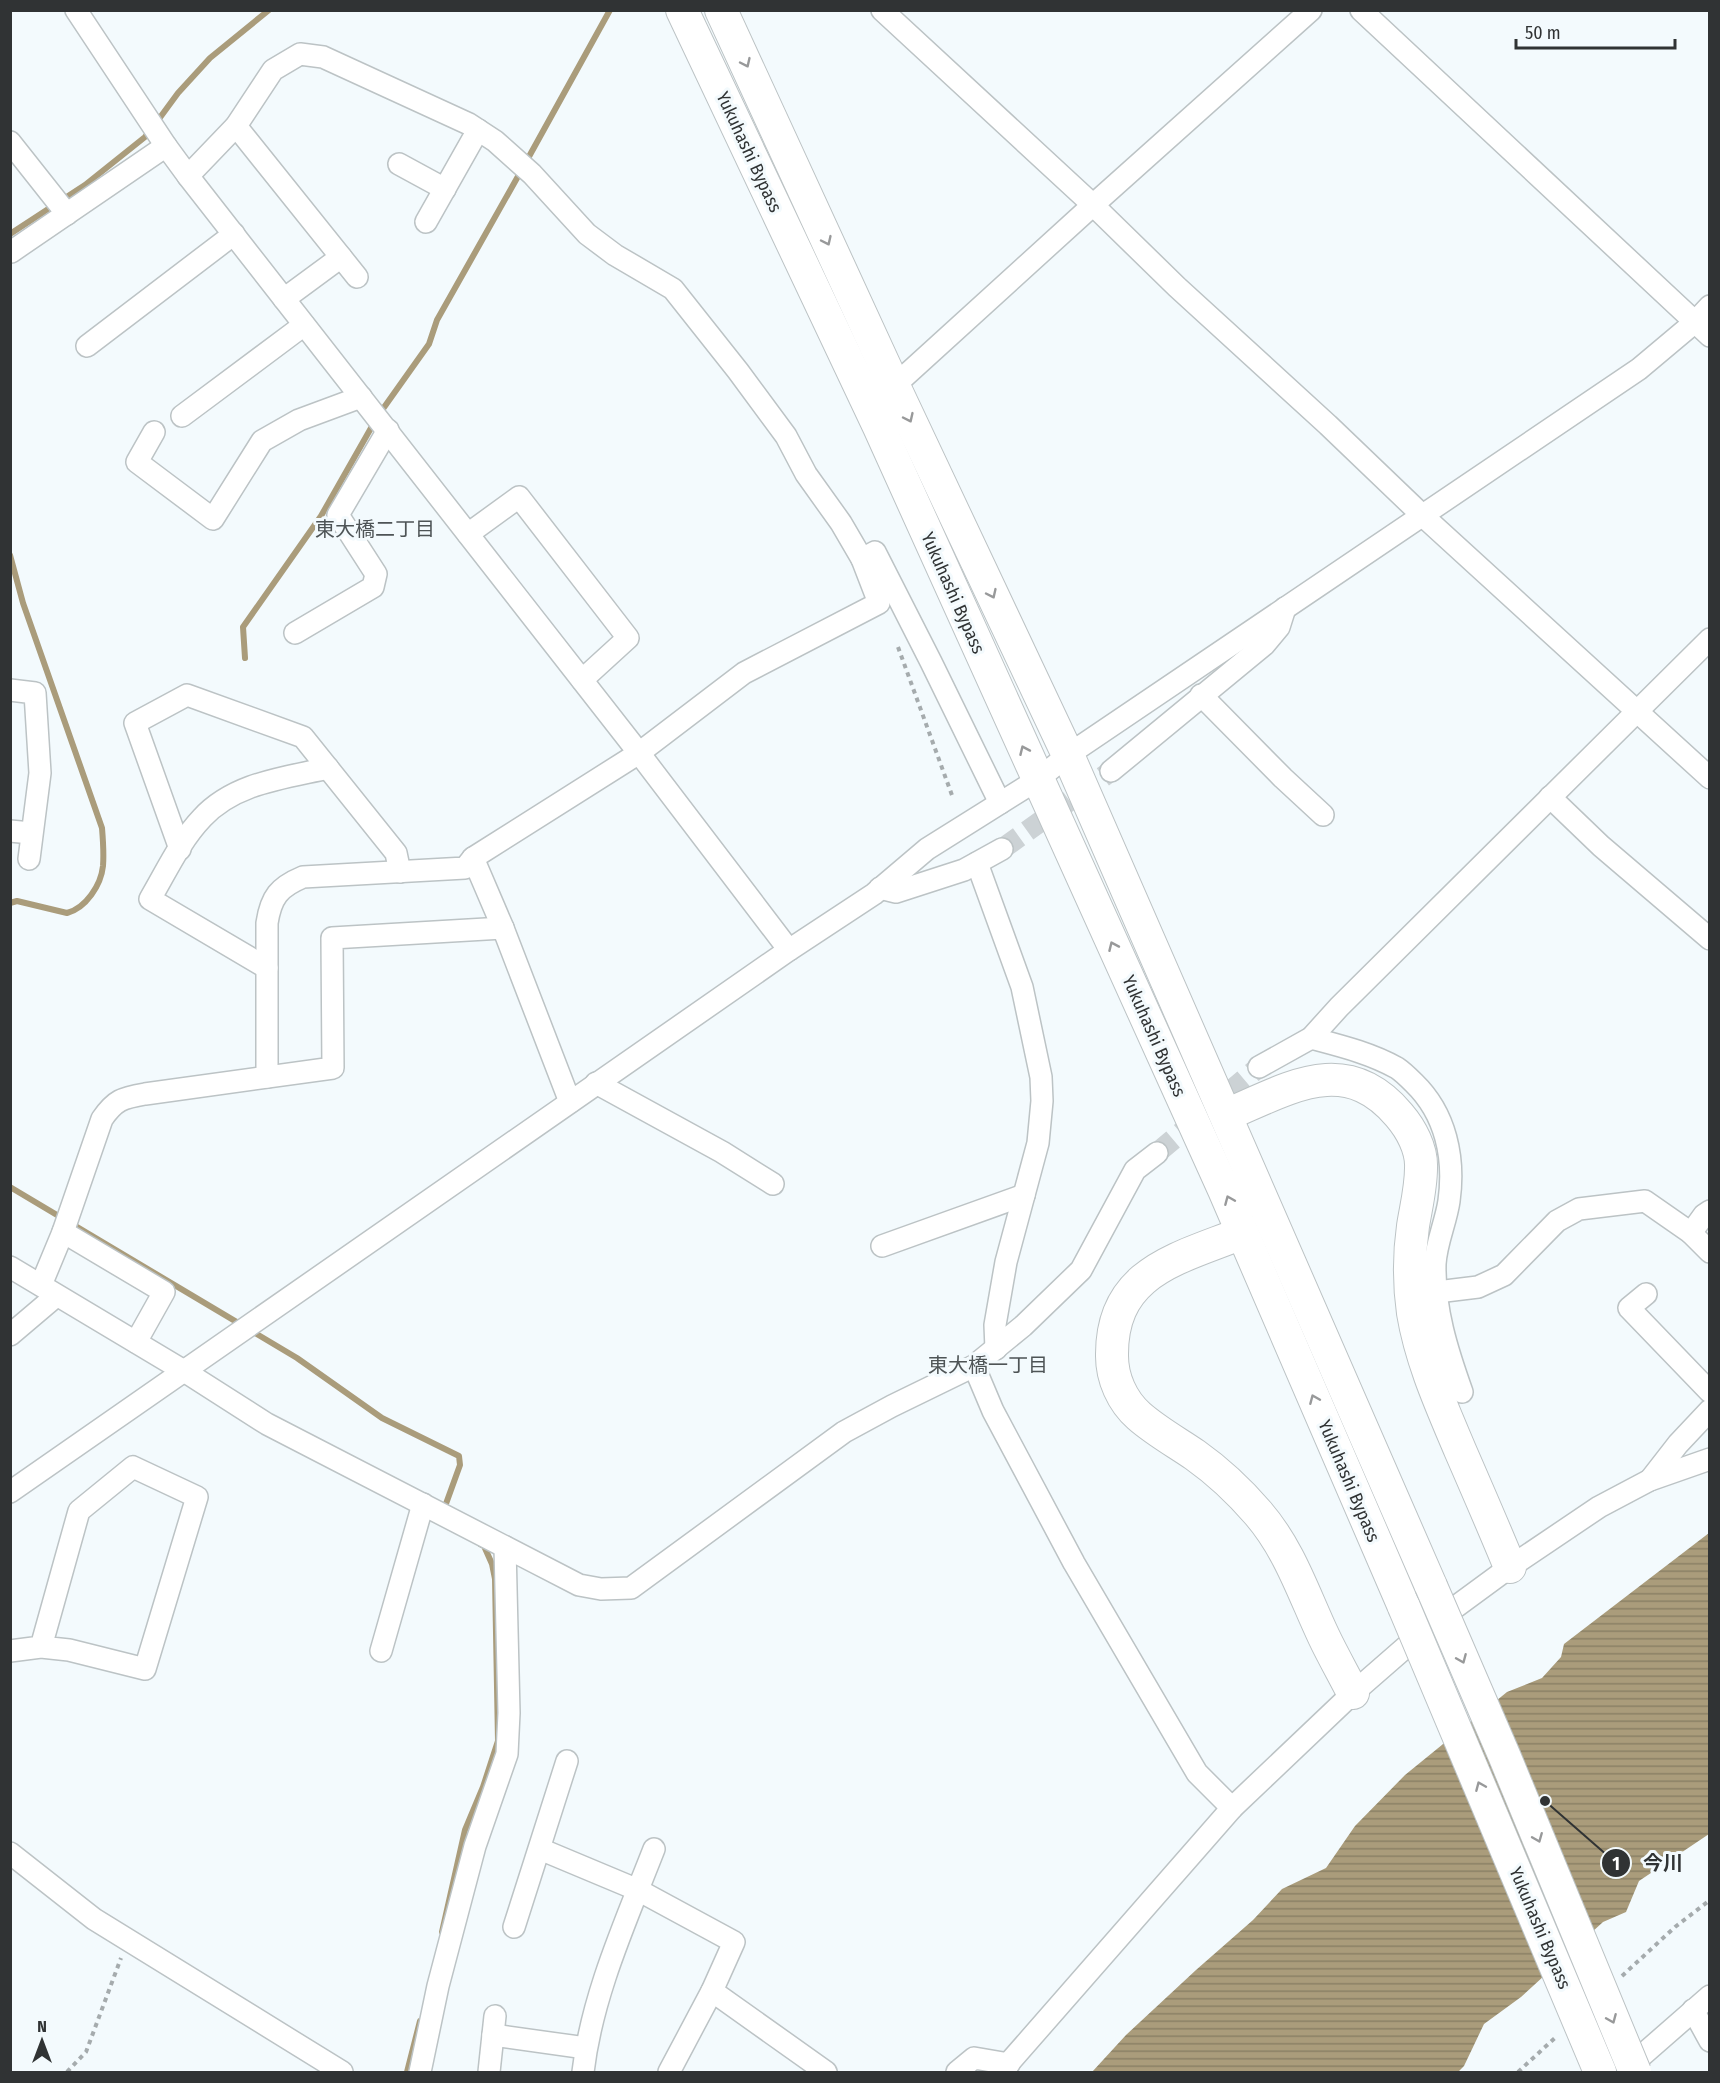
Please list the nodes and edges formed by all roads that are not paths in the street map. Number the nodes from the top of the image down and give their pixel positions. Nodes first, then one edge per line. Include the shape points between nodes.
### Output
1 (76, 10) edge
2 (682, 10) edge
3 (721, 10) edge
4 (882, 10) edge
5 (1311, 10) edge
6 (1361, 10) edge
7 (236, 126) junction
8 (478, 130) junction
9 (10, 142) edge
10 (166, 146) junction
11 (399, 164) dead end
12 (188, 176) junction
13 (445, 189) junction
14 (1093, 205) junction
15 (67, 214) junction
16 (426, 222) dead end
17 (234, 234) junction
18 (11, 252) edge
19 (341, 257) junction
20 (357, 277) dead end
21 (284, 299) junction
22 (1710, 306) edge
23 (304, 325) junction
24 (1702, 329) edge
25 (87, 346) dead end
26 (894, 386) junction
27 (361, 397) junction
28 (182, 416) dead end
29 (388, 430) junction
30 (154, 432) dead end
31 (1423, 516) junction
32 (468, 534) junction
33 (862, 559) junction
34 (1284, 608) junction
35 (295, 633) dead end
36 (1710, 639) edge
37 (582, 680) junction
38 (10, 690) edge
39 (1202, 695) junction
40 (1637, 711) junction
41 (639, 753) junction
42 (1068, 755) junction
43 (328, 768) junction
44 (1111, 771) tunnel mouth
45 (1710, 778) edge
46 (1037, 780) junction
47 (1550, 797) junction
48 (1000, 803) junction
49 (1323, 815) dead end
50 (10, 831) edge
51 (32, 833) junction
52 (180, 849) junction
53 (1002, 849) tunnel mouth
54 (473, 858) junction
55 (29, 859) dead end
56 (977, 863) junction
57 (400, 872) junction
58 (880, 888) junction
59 (503, 928) junction
60 (1710, 939) edge
61 (789, 950) junction
62 (267, 969) junction
63 (1311, 1038) junction
64 (1259, 1067) tunnel mouth
65 (267, 1077) junction
66 (596, 1083) junction
67 (570, 1102) junction
68 (1226, 1115) junction
69 (1156, 1153) tunnel mouth
70 (773, 1184) dead end
71 (1024, 1195) junction
72 (1710, 1211) edge
73 (63, 1232) junction
74 (1242, 1233) junction
75 (1691, 1233) junction
76 (882, 1246) dead end
77 (1710, 1251) edge
78 (10, 1267) edge
79 (48, 1290) junction
80 (1437, 1292) junction
81 (1646, 1294) dead end
82 (10, 1335) edge
83 (136, 1342) junction
84 (996, 1348) junction
85 (974, 1366) junction
86 (184, 1371) junction
87 (1462, 1392) dead end
88 (1710, 1392) edge
89 (1710, 1410) edge
90 (1710, 1459) edge
91 (1650, 1480) junction
92 (10, 1492) edge
93 (423, 1504) junction
94 (505, 1547) junction
95 (1510, 1567) junction
96 (40, 1647) junction
97 (10, 1651) edge
98 (381, 1651) dead end
99 (1353, 1694) junction
100 (567, 1761) dead end
101 (1232, 1808) junction
102 (540, 1849) junction
103 (654, 1849) dead end
104 (10, 1853) edge
105 (638, 1890) junction
106 (514, 1927) dead end
107 (712, 1991) junction
108 (1710, 1996) edge
109 (1693, 2010) junction
110 (1710, 2041) edge
111 (586, 2048) junction
112 (1005, 2068) edge
113 (812, 2069) edge
114 (342, 2073) edge
115 (420, 2073) edge
116 (489, 2073) edge
117 (583, 2073) edge
118 (669, 2073) edge
119 (957, 2073) edge
120 (1600, 2073) edge
121 (1623, 2073) edge
122 (1635, 2073) edge

1 - 10 street
46 -> 2 highway, Yukuhashi Bypass via 879,427
3 -> 26 highway, Yukuhashi Bypass
4 - 14 street
5 - 14 street
6 - 24 street
7 - 8 street via 273,70 300,54 323,57
7 - 12 street
7 - 19 street
8 - 13 street
8 - 33 street via 531,174 587,234 673,289 786,436
9 - 15 street
10 - 12 street
10 - 15 street
11 - 13 street
12 - 17 street
13 - 16 street
14 - 26 street
14 - 31 street
15 - 18 street
17 - 21 street
17 - 25 street
19 - 20 street
19 - 21 street
21 - 23 street
22 - 24 street
23 - 27 street
23 - 28 street
24 - 31 street
26 -> 42 highway, Yukuhashi Bypass
27 - 29 street
27 - 30 street via 299,420 262,441 213,519 137,462
29 - 32 street
29 - 35 street via 338,515 376,574 373,587
31 - 34 street
31 - 40 street
32 - 37 street
32 - 37 street via 519,498 628,638
33 - 41 street via 879,603 744,673
33 - 48 street via 875,552
34 - 39 street via 1279,627 1264,645
34 - 42 street
36 - 40 street
37 - 41 street
38 - 51 street via 35,693 40,773
39 - 44 street
39 - 49 street
40 - 45 street
40 - 47 street
41 - 54 street
41 - 61 street
42 - 46 street
42 - 68 highway, Yukuhashi Bypass
43 - 52 street via 241,790 201,818
43 - 52 street via 303,737 187,694 135,723
43 - 57 street via 396,853
46 - 48 street
74 -> 46 highway, Yukuhashi Bypass
47 - 60 street
47 - 63 street
48 - 58 street via 927,849
50 - 51 street
51 - 55 street
52 - 62 street via 150,899
53 - 56 street
54 - 57 street via 465,868
54 - 59 street
56 - 58 street via 896,892
56 - 71 street via 1022,987 1041,1077 1041,1122
57 - 62 street via 303,877 288,884 269,908
58 - 61 street
59 - 65 street via 332,938 333,1068
59 - 67 street
61 - 66 street
62 - 65 street
63 - 64 street
63 - 80 street via 1360,1051 1399,1069 1428,1097 1445,1131 1451,1164 1449,1200 1435,1262
65 - 73 street via 123,1098 111,1106 102,1119
66 - 67 street
66 - 70 street
67 - 86 street
68 - 95 highway via 1300,1084 1348,1081 1370,1089 1406,1123 1422,1165 1413,1227 1413,1312 1425,1363
68 -> 122 highway, Yukuhashi Bypass, bridge via 1504,1755
69 - 84 street via 1135,1170 1082,1269
71 - 76 street
71 - 84 street via 1006,1262 995,1325
72 - 75 street
73 - 79 street
73 - 83 street via 164,1292
74 - 99 highway via 1157,1269 1140,1281 1119,1312 1112,1342 1112,1367 1125,1400 1137,1414 1224,1477 1259,1514 1282,1547
120 -> 74 highway, Yukuhashi Bypass, bridge
75 - 77 street
75 - 80 street via 1645,1201 1579,1209 1557,1221 1504,1275 1479,1287
78 - 79 street
79 - 82 street
79 - 83 street
80 - 87 street via 1437,1309
81 - 88 street via 1629,1308
83 - 86 street
84 - 85 street
85 - 94 street via 844,1432 631,1588 601,1590 579,1585
85 - 101 street via 993,1411 1074,1563 1197,1773
86 - 92 street
86 - 93 street via 267,1424
89 - 91 street
90 - 91 street
91 - 95 street via 1599,1507
93 - 94 street
93 - 98 street
94 - 115 street via 507,1754 467,1878
95 - 99 street via 1431,1625
96 - 96 street via 79,1511 133,1467 197,1497 145,1669 69,1650
96 - 97 street
99 - 101 street
100 - 102 street
101 - 112 street
102 - 105 street
102 - 106 street
103 - 105 street
104 - 114 street via 94,1919
105 - 107 street via 734,1942
105 - 111 street via 596,2004
107 - 113 street
107 - 118 street
108 - 109 street
109 - 110 street
109 - 121 street
111 - 116 street via 494,2025
111 - 117 street
112 - 119 street via 974,2058

